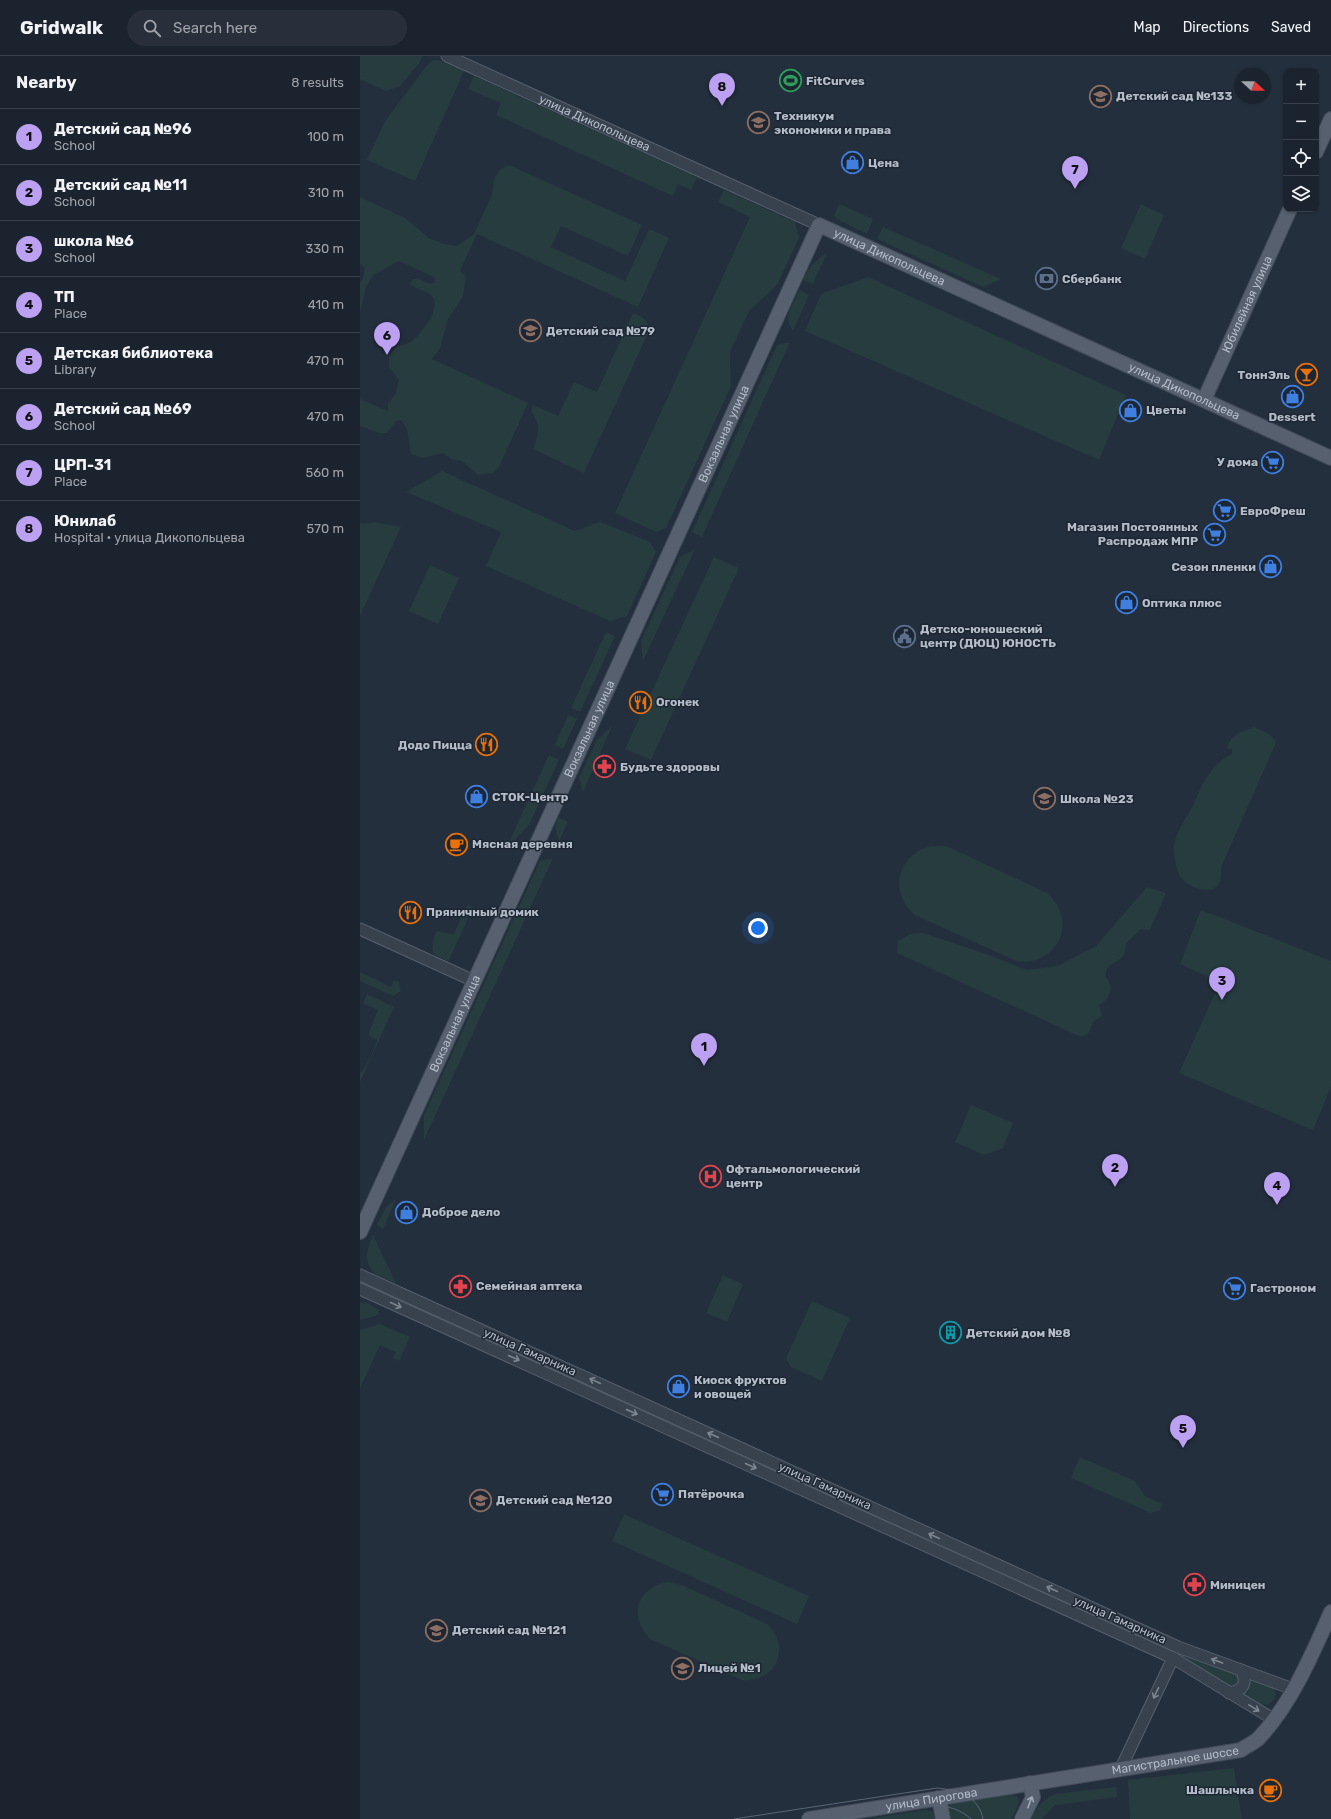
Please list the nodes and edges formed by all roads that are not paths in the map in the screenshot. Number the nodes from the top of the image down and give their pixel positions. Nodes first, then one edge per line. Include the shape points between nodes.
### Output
1 (447, 56) edge
2 (1331, 119) edge
3 (1319, 145) edge
4 (1289, 212) edge
5 (819, 226) junction
6 (1204, 400) junction
7 (1331, 458) edge
8 (360, 929) edge
9 (474, 982) junction
10 (360, 1232) edge
11 (360, 1274) edge
12 (360, 1289) edge
13 (1331, 1612) edge
14 (1173, 1658) junction
15 (1241, 1670) junction
16 (1293, 1689) junction
17 (1229, 1693) junction
18 (1273, 1719) junction
19 (1120, 1770) junction
20 (1030, 1783) junction
21 (939, 1798) junction
22 (809, 1819) edge
23 (943, 1819) edge
24 (1022, 1819) edge

1 - 5 street, улица Дикопольцева
2 - 3 main road
4 - 6 main road, Юбилейная улица
5 - 6 main road, улица Дикопольцева
5 - 9 main road, Вокзальная улица
6 - 7 main road, улица Дикопольцева
8 - 9 street
9 - 10 main road, Вокзальная улица
15 -> 11 street, улица Гамарника via 1178,1647
12 -> 14 street, улица Гамарника
13 - 16 main road, Магистральное шоссе
14 - 17 street, улица Гамарника
14 -> 19 street
15 - 16 street, улица Гамарника
15 - 17 street via 1245,1682 1243,1688
16 - 18 main road, Магистральное шоссе
17 -> 18 street, улица Гамарника
18 - 19 main road, Магистральное шоссе via 1258,1739 1241,1750
19 - 20 main road, Магистральное шоссе
20 - 21 main road, улица Пирогова
24 -> 20 main road via 1033,1797
21 - 22 main road, улица Пирогова
21 - 23 main road

